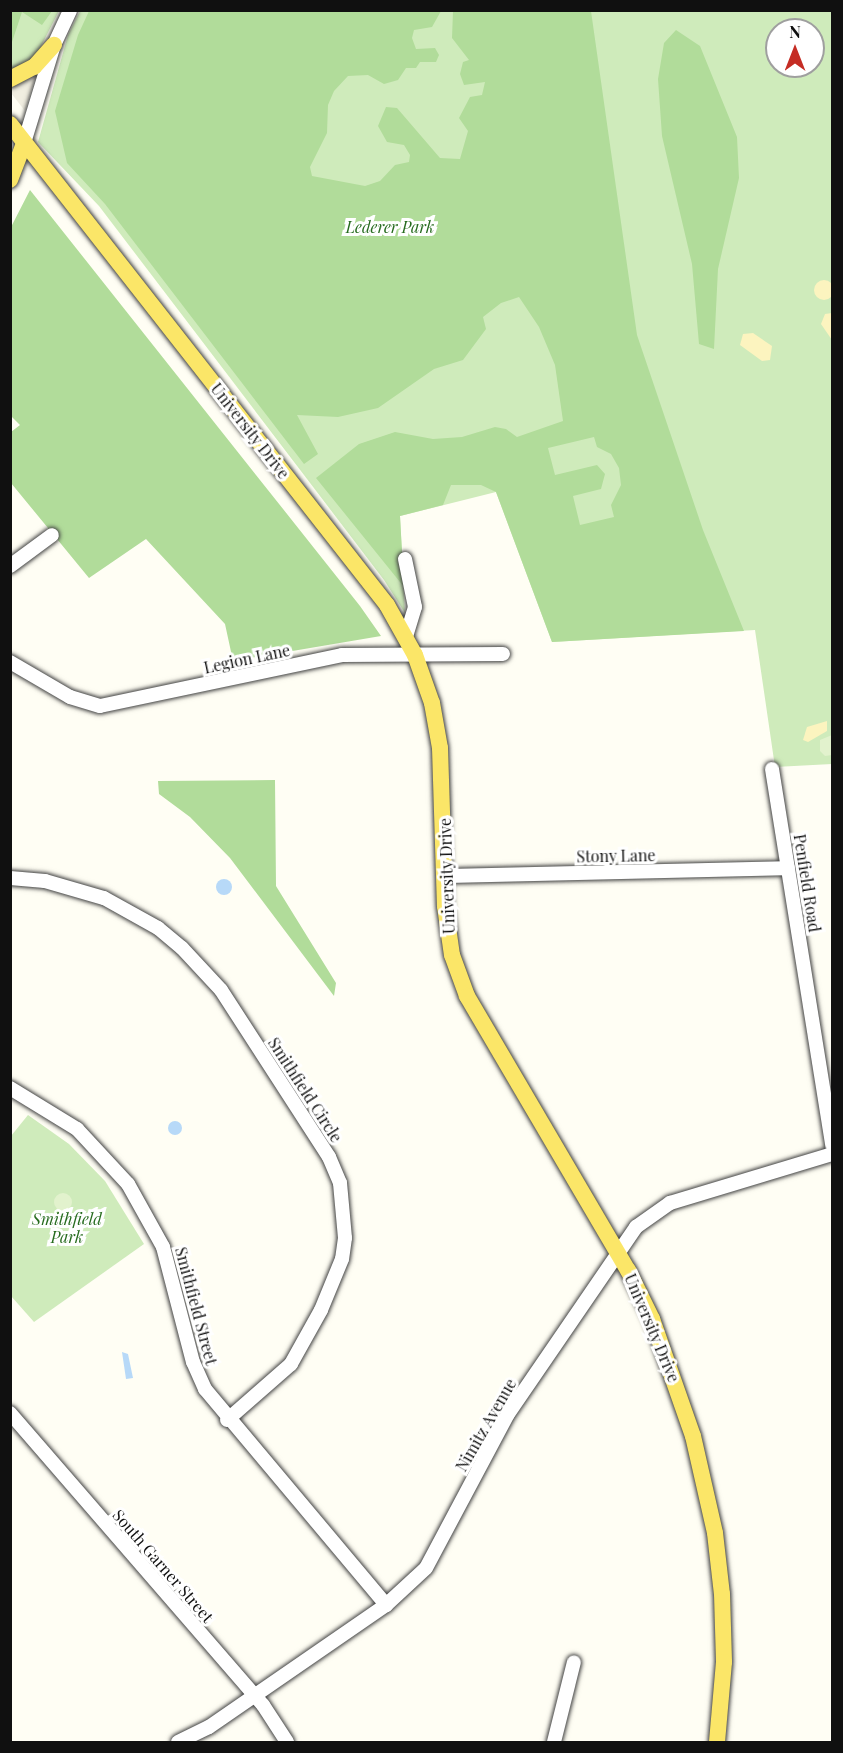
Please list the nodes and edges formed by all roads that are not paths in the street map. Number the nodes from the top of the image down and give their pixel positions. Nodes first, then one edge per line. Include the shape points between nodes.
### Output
1 (70, 10) edge
2 (54, 45) junction
3 (10, 79) edge
4 (10, 124) edge
5 (24, 142) junction
6 (10, 180) edge
7 (52, 535) dead end
8 (405, 559) dead end
9 (10, 566) edge
10 (406, 637) junction
11 (503, 654) dead end
12 (416, 655) junction
13 (10, 662) edge
14 (772, 769) dead end
15 (788, 868) junction
16 (444, 876) junction
17 (10, 878) edge
18 (10, 1088) edge
19 (832, 1145) edge
20 (832, 1154) edge
21 (619, 1252) junction
22 (10, 1413) edge
23 (227, 1420) junction
24 (386, 1605) junction
25 (574, 1662) dead end
26 (253, 1695) junction
27 (178, 1743) edge
28 (287, 1743) edge
29 (554, 1743) edge
30 (717, 1743) edge

1 - 2 street
2 - 3 main road via 34,67
2 - 5 street
4 - 5 main road, University Drive
5 - 6 main road
5 - 10 main road, University Drive via 387,605
7 - 9 street
8 - 10 street via 415,608
10 - 12 main road, University Drive
11 - 12 street, Legion Lane
12 - 13 street, Legion Lane via 342,655 100,706 70,697
12 - 16 main road, University Drive via 432,703 440,748
14 - 15 street, Penfield Road
15 - 16 street, Stony Lane
15 - 19 street, Penfield Road
16 - 21 main road, University Drive via 452,955 467,996
17 - 23 street, Smithfield Circle via 45,881 104,898 150,923 182,948 221,990 329,1158 340,1183 345,1238 342,1259 321,1310 291,1364
18 - 23 street, Smithfield Street via 77,1129 117,1169 137,1196 171,1269 197,1374
20 - 21 street, Nimitz Avenue via 670,1203 636,1227
21 - 24 street, Nimitz Avenue via 508,1414 441,1546 426,1568
21 - 30 main road, University Drive via 652,1319 705,1482 722,1594 724,1662
22 - 26 street, South Garner Street
23 - 24 street, Smithfield Street
24 - 26 street, Nimitz Avenue
25 - 29 street
26 - 27 street, Nimitz Avenue
26 - 28 street, South Garner Street

